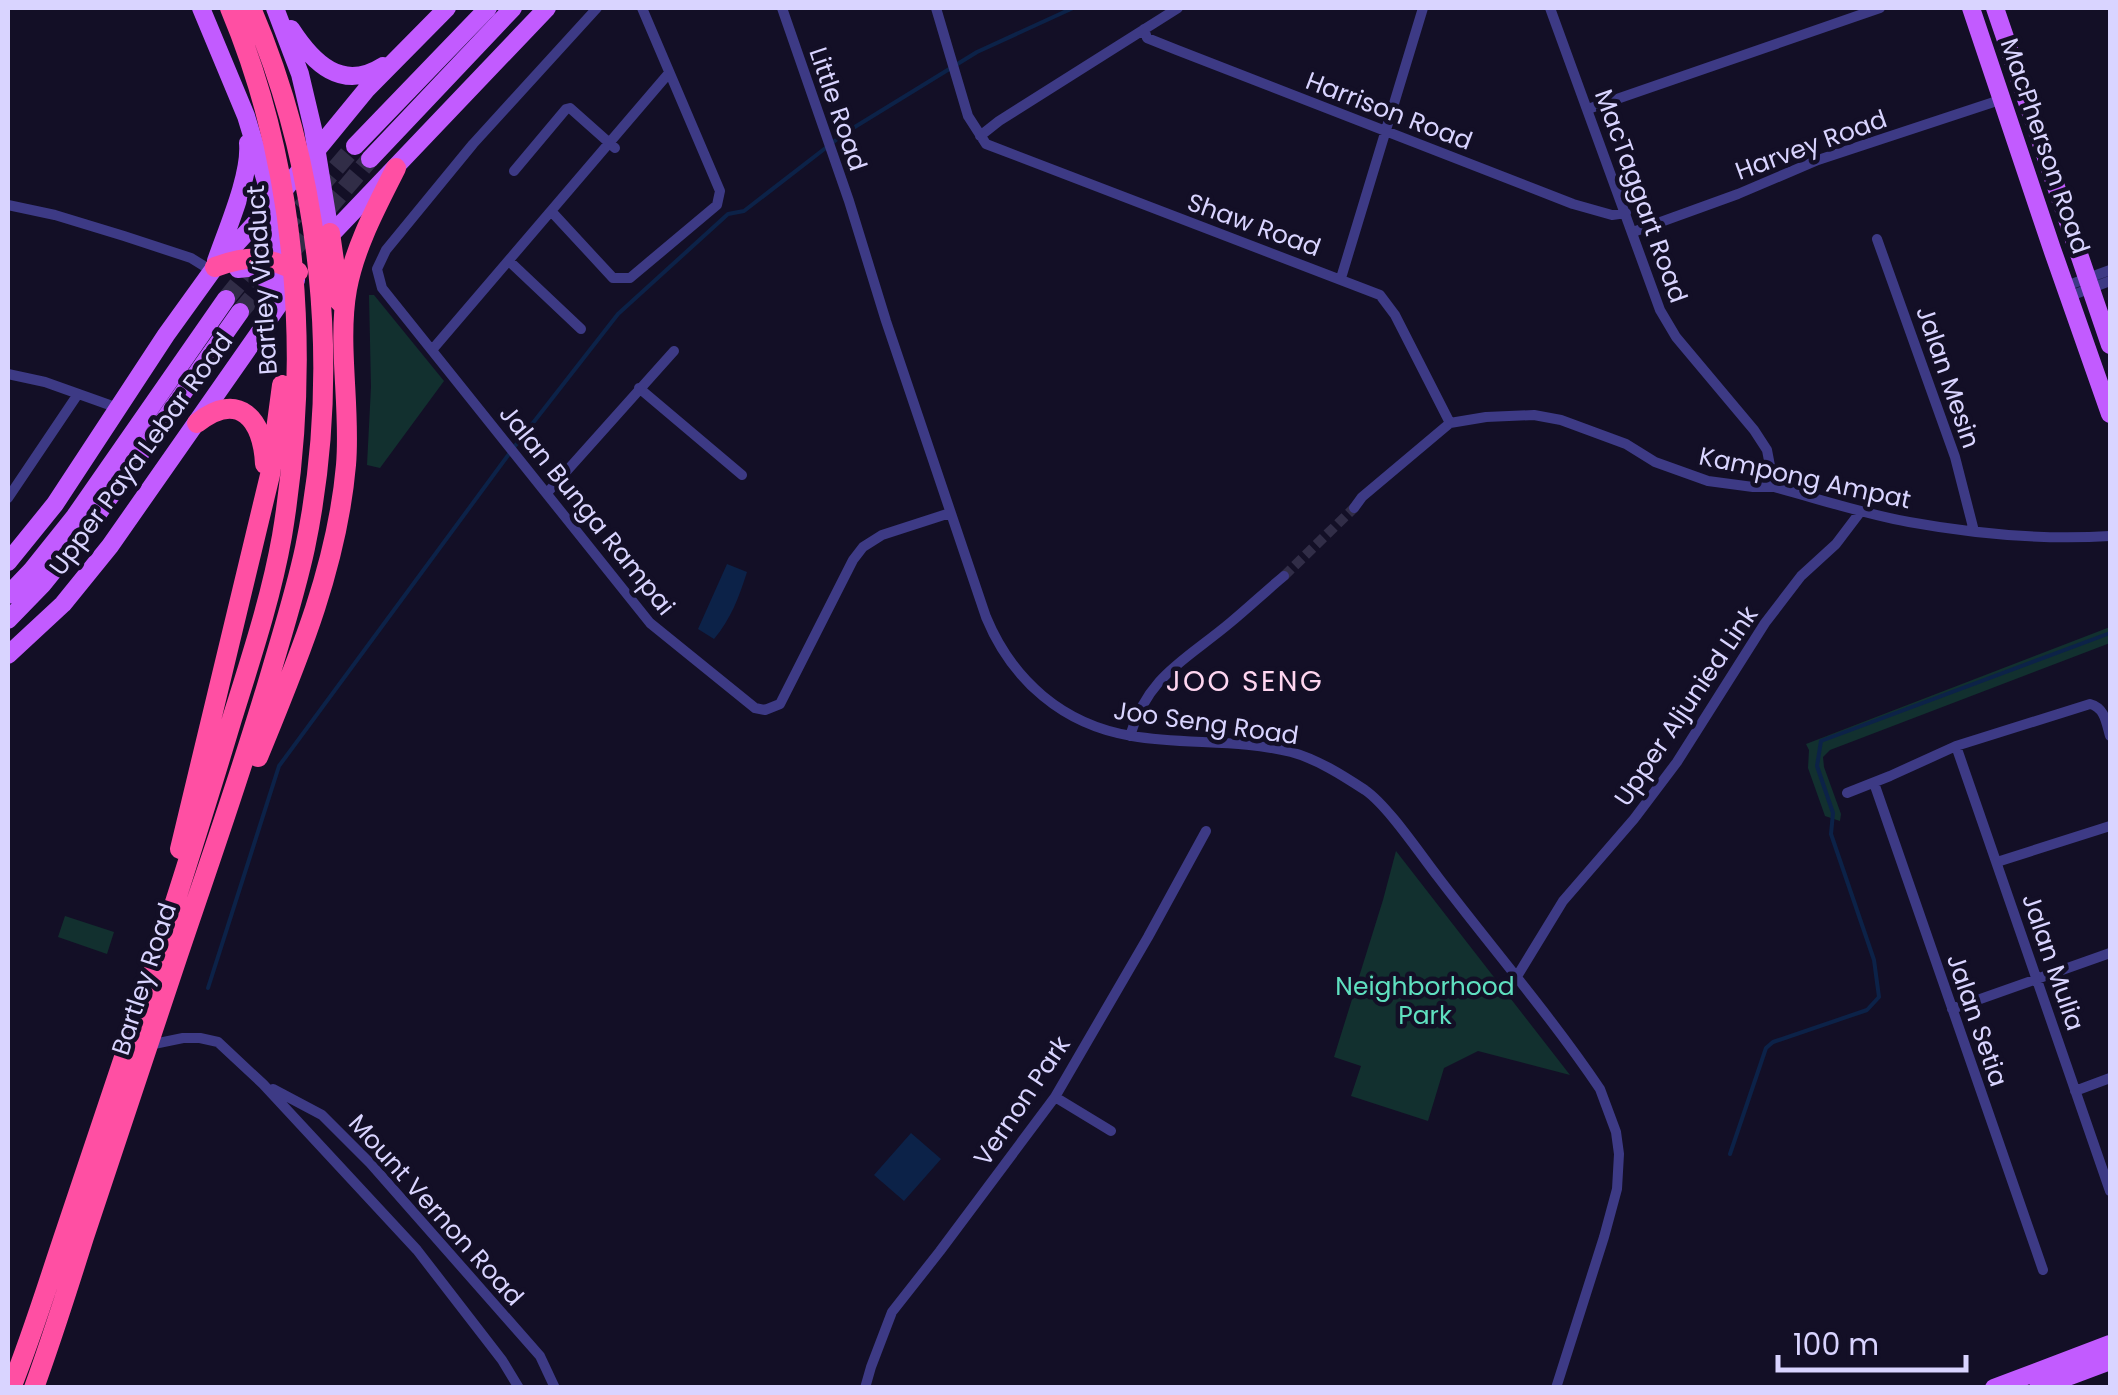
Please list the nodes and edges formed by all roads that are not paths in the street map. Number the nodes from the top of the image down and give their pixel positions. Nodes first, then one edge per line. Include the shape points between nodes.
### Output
1 (201, 8) edge
2 (230, 8) edge
3 (251, 8) edge
4 (276, 8) edge
5 (446, 8) edge
6 (488, 8) edge
7 (513, 8) edge
8 (547, 8) edge
9 (597, 8) edge
10 (642, 8) edge
11 (782, 8) edge
12 (936, 8) edge
13 (1178, 8) edge
14 (1423, 8) edge
15 (1550, 8) edge
16 (1880, 8) edge
17 (1971, 8) edge
18 (1995, 8) edge
19 (1144, 29) junction
20 (408, 47) junction
21 (669, 74) junction
22 (2004, 99) junction
23 (1588, 109) junction
24 (246, 116) junction
25 (1385, 131) junction
26 (980, 136) junction
27 (612, 145) junction
28 (355, 146) tunnel mouth
29 (317, 148) junction
30 (370, 159) tunnel mouth
31 (396, 168) junction
32 (514, 171) dead end
33 (8, 204) edge
34 (270, 207) junction
35 (551, 212) junction
36 (1626, 213) junction
37 (856, 224) joint
38 (1633, 232) junction
39 (330, 233) junction
40 (1877, 239) dead end
41 (508, 261) junction
42 (277, 262) junction
43 (213, 269) junction
44 (2110, 270) edge
45 (301, 274) junction
46 (1341, 278) junction
47 (2110, 281) edge
48 (2088, 284) junction
49 (198, 289) junction
50 (2068, 291) junction
51 (282, 300) junction
52 (268, 322) junction
53 (582, 329) dead end
54 (345, 338) junction
55 (2110, 346) edge
56 (432, 350) junction
57 (674, 351) dead end
58 (8, 374) edge
59 (283, 376) junction
60 (346, 381) junction
61 (640, 388) junction
62 (78, 394) junction
63 (118, 408) junction
64 (2110, 414) edge
65 (197, 423) junction
66 (1450, 423) junction
67 (742, 475) dead end
68 (1774, 488) junction
69 (266, 491) junction
70 (547, 494) junction
71 (8, 498) edge
72 (1354, 508) tunnel mouth
73 (1861, 510) junction
74 (950, 512) junction
75 (1974, 531) junction
76 (2110, 536) edge
77 (8, 562) edge
78 (1284, 576) tunnel mouth
79 (297, 586) joint
80 (8, 595) edge
81 (264, 614) joint
82 (8, 620) edge
83 (8, 655) edge
84 (1130, 736) junction
85 (2110, 736) edge
86 (1956, 746) junction
87 (1874, 783) junction
88 (1847, 793) dead end
89 (226, 820) junction
90 (2110, 826) edge
91 (1206, 830) dead end
92 (1997, 862) junction
93 (175, 901) junction
94 (2110, 953) edge
95 (1516, 978) junction
96 (2038, 978) junction
97 (1952, 1009) junction
98 (148, 1045) junction
99 (2110, 1078) edge
100 (264, 1084) junction
101 (2075, 1091) junction
102 (1055, 1097) junction
103 (1111, 1131) dead end
104 (2110, 1192) edge
105 (2043, 1270) dead end
106 (2110, 1344) edge
107 (2110, 1361) edge
108 (11, 1388) edge
109 (34, 1388) edge
110 (520, 1388) edge
111 (555, 1388) edge
112 (865, 1388) edge
113 (1556, 1388) edge
114 (1994, 1388) edge
115 (2038, 1388) edge

1 - 24 main road
2 - 81 highway, Bartley Viaduct via 278,162 296,327 292,463
3 - 79 highway, Bartley Viaduct via 294,136 319,280 320,440
4 - 20 main road via 330,71 362,76
4 - 29 main road
5 - 20 main road, Upper Paya Lebar Road
6 - 28 main road
7 - 30 main road
8 - 31 main road, Upper Paya Lebar Road
9 - 56 street, Jalan Bunga Rampai via 386,250 377,269 382,288
10 - 21 street
11 - 37 street, Little Road
12 - 26 street
13 - 19 street
14 - 25 street
15 - 23 street, MacTaggart Road
16 - 23 street
17 - 22 main road, MacPherson Road
18 - 48 main road, MacPherson Road
19 - 25 street, Harrison Road via 1148,38
19 - 26 street
20 - 29 main road, Upper Paya Lebar Road
21 - 27 street
21 - 35 street via 720,191 716,205 620,280
22 - 38 street, Harvey Road via 1818,160
22 - 50 main road, MacPherson Road
23 - 36 street, MacTaggart Road
24 - 34 main road
24 - 43 main road via 249,154
25 - 36 street, Harrison Road via 1597,212
25 - 46 street
26 - 46 street, Shaw Road via 998,149
27 - 32 street via 566,109
27 - 35 street
29 - 34 main road, Upper Paya Lebar Road
29 - 39 main road
31 - 39 main road, Upper Paya Lebar Road
31 - 54 highway via 356,259
33 - 43 street
34 - 42 main road
34 - 43 main road, Upper Paya Lebar Road
35 - 41 street
36 - 38 street, MacTaggart Road
37 - 74 street, Joo Seng Road
38 - 68 street, MacTaggart Road via 1660,310 1768,450
39 - 45 main road, Upper Paya Lebar Road
39 - 54 highway
40 - 75 street, Jalan Mesin via 1955,457
41 - 53 street
41 - 56 street
42 - 43 highway via 240,258
42 - 45 highway
42 - 51 main road
43 - 49 main road, Upper Paya Lebar Road
44 - 48 street
45 - 51 main road, Upper Paya Lebar Road
45 - 54 highway via 326,301
46 - 66 street, Shaw Road via 1380,295
47 - 48 street
48 - 50 street
48 - 55 main road, MacPherson Road
49 - 52 main road via 232,270 258,266 269,290
49 - 63 main road, Upper Paya Lebar Road
50 - 64 main road, MacPherson Road
51 - 52 main road, Upper Paya Lebar Road
51 - 59 highway
52 - 65 main road, Upper Paya Lebar Road
54 - 60 highway
56 - 70 street, Jalan Bunga Rampai
57 - 61 street
58 - 62 street
59 - 60 highway via 302,347 330,346
59 - 69 highway
60 - 89 highway via 346,465 332,553 304,646
61 - 67 street
61 - 70 street
62 - 63 street
62 - 71 street
63 - 77 main road, Upper Paya Lebar Road
65 - 69 highway via 226,408 251,419 264,446
65 - 83 main road, Upper Paya Lebar Road via 63,604
66 - 68 street, Kampong Ampat via 1561,420 1708,480
66 - 72 street
68 - 73 street, Kampong Ampat
69 - 93 highway via 182,841
70 - 74 street, Jalan Bunga Rampai via 650,623 765,710 780,704 863,547
73 - 75 street, Kampong Ampat
73 - 95 street, Upper Aljunied Link via 1776,608 1677,762 1563,902
74 - 84 street, Joo Seng Road via 986,617 1010,663 1056,707
75 - 76 street, Kampong Ampat
78 - 84 street via 1161,676
79 - 89 highway, Bartley Road
80 - 82 main road, Upper Paya Lebar Road via 233,306 88,528
81 - 93 highway, Bartley Road
84 - 95 street, Joo Seng Road via 1262,746 1336,772 1370,794 1414,844
85 - 86 street via 2100,707 2090,704
86 - 87 street
86 - 92 street, Jalan Mulia
87 - 88 street
87 - 97 street, Jalan Setia
89 - 98 highway, Bartley Road
90 - 92 street
91 - 102 street, Vernon Park
92 - 96 street, Jalan Mulia
93 - 108 highway, Bartley Road
94 - 96 street
95 - 113 street, Joo Seng Road via 1600,1089 1618,1154 1613,1206
96 - 97 street
96 - 101 street, Jalan Mulia
97 - 105 street, Jalan Setia
98 - 100 street, Mount Vernon Road via 182,1038 218,1042
98 - 109 highway, Bartley Road
99 - 101 street
100 - 110 street, Mount Vernon Road via 417,1250
100 - 111 street, Mount Vernon Road via 322,1115 384,1177 540,1356
101 - 104 street, Jalan Mulia
102 - 103 street
102 - 112 street, Vernon Park via 892,1312
106 - 114 main road
107 - 115 main road

